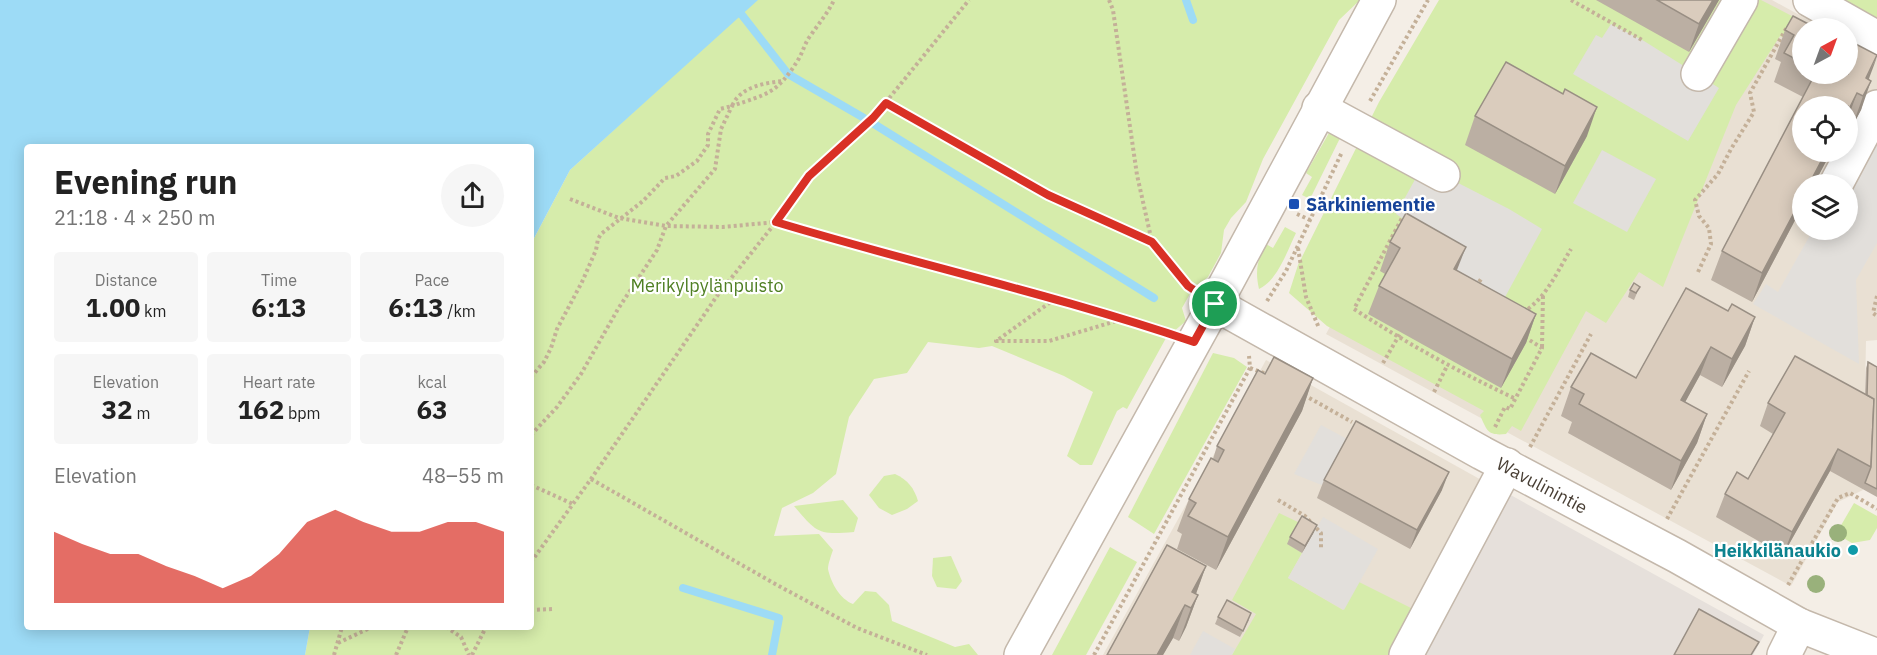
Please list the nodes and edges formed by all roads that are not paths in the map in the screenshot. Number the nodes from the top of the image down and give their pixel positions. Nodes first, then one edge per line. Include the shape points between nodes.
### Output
1 (1379, 0) edge
2 (1741, 0) edge
3 (1800, 10) edge
4 (1877, 39) edge
5 (1698, 74) dead end
6 (1877, 107) edge
7 (1319, 108) junction
8 (1841, 174) edge
9 (1443, 175) dead end
10 (1215, 304) junction
11 (1518, 458) junction
12 (1799, 625) junction
13 (1021, 655) edge
14 (1406, 655) edge
15 (1784, 655) edge
16 (1875, 655) edge

1 - 7 street
2 - 5 street
3 - 4 street
6 - 8 street
7 - 9 street
7 - 10 street
10 - 11 street, Wavulinintie
10 - 13 street
11 - 12 street, Wavulinintie via 1653,543
11 - 14 street
12 - 15 street
12 - 16 street, Wavulinintie

